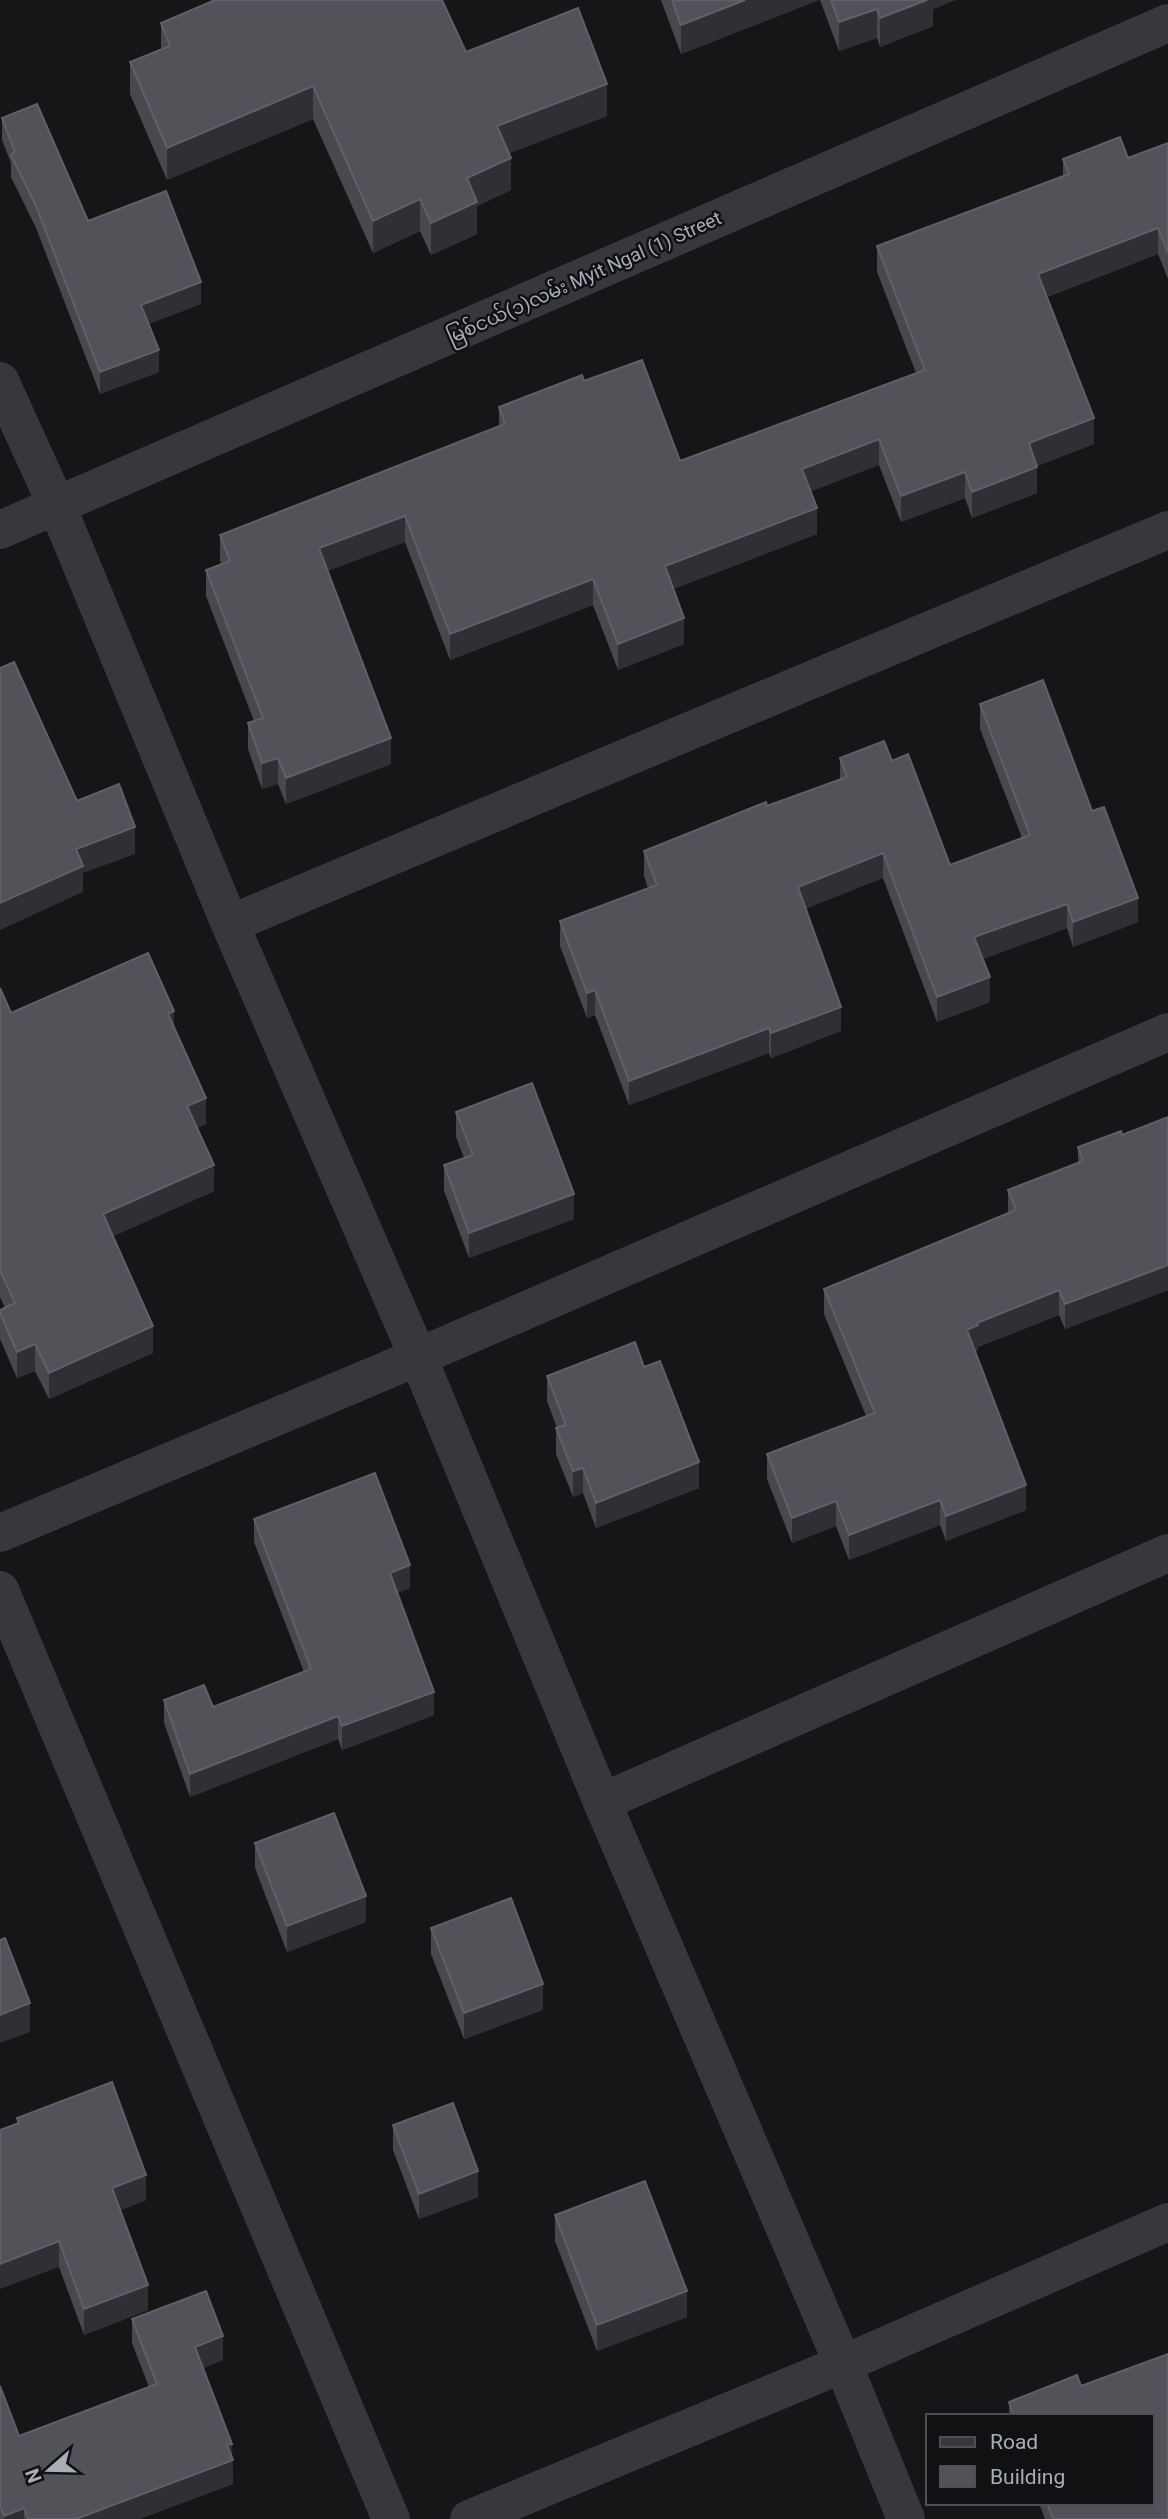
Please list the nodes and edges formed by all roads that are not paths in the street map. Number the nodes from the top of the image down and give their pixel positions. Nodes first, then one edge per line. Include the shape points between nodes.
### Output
1 (1168, 23) edge
2 (0, 381) edge
3 (57, 506) junction
4 (0, 530) edge
5 (1168, 530) edge
6 (230, 924) junction
7 (1168, 1032) edge
8 (418, 1357) junction
9 (0, 1533) edge
10 (1168, 1553) edge
11 (0, 1590) edge
12 (602, 1802) junction
13 (1168, 2222) edge
14 (843, 2364) junction
15 (391, 2519) edge
16 (468, 2519) edge
17 (905, 2519) edge

1 - 3 street, မြစ်ငယ်(၁)လမ်း Myit Ngal (1) Street
2 - 3 street
3 - 4 street, မြစ်ငယ်(၁)လမ်း Myit Ngal (1) Street
3 - 6 street
5 - 6 street
6 - 8 street
7 - 8 street
8 - 9 street
8 - 12 street
10 - 12 street
11 - 15 street
12 - 14 street
13 - 14 street
14 - 16 street
14 - 17 street

